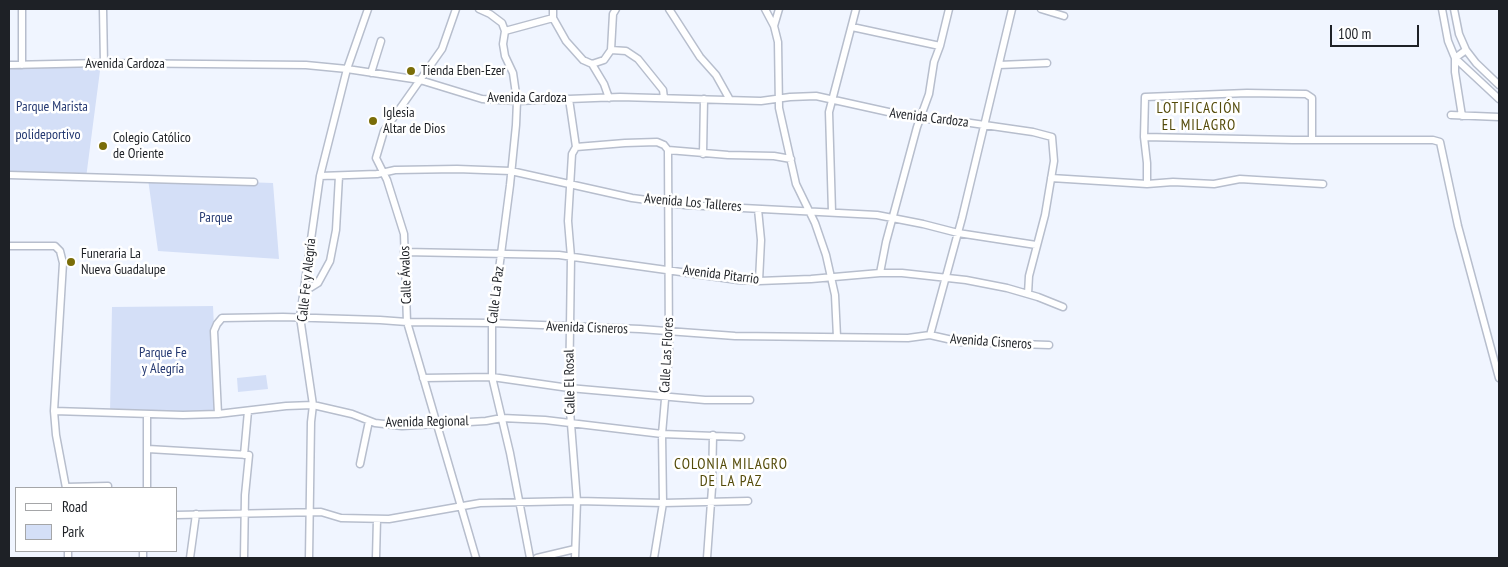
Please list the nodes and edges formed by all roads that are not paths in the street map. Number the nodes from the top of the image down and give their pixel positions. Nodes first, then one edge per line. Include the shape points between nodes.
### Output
1 (22, 9) edge
2 (104, 9) edge
3 (368, 9) edge
4 (456, 9) edge
5 (479, 9) edge
6 (553, 9) edge
7 (616, 9) edge
8 (669, 9) edge
9 (765, 9) edge
10 (779, 9) edge
11 (856, 9) edge
12 (949, 9) edge
13 (1012, 9) edge
14 (1041, 9) edge
15 (1442, 9) edge
16 (1454, 9) edge
17 (1064, 16) dead end
18 (552, 18) junction
19 (774, 26) junction
20 (852, 27) junction
21 (507, 30) junction
22 (381, 41) dead end
23 (940, 46) junction
24 (611, 50) junction
25 (1466, 50) junction
26 (1455, 58) junction
27 (1048, 63) dead end
28 (104, 64) junction
29 (592, 64) junction
30 (9, 65) edge
31 (22, 65) junction
32 (999, 65) junction
33 (347, 69) junction
34 (371, 73) junction
35 (420, 80) junction
36 (1499, 85) edge
37 (609, 98) junction
38 (664, 98) junction
39 (779, 98) junction
40 (569, 99) junction
41 (704, 99) junction
42 (1499, 99) edge
43 (730, 100) junction
44 (831, 100) junction
45 (517, 101) junction
46 (1451, 115) dead end
47 (1462, 116) junction
48 (1499, 117) edge
49 (920, 119) junction
50 (985, 125) junction
51 (1144, 136) junction
52 (1312, 140) junction
53 (576, 146) junction
54 (668, 150) junction
55 (703, 154) junction
56 (792, 158) junction
57 (511, 170) junction
58 (384, 173) junction
59 (9, 175) edge
60 (320, 176) junction
61 (339, 176) junction
62 (1051, 178) junction
63 (254, 182) dead end
64 (569, 182) junction
65 (1147, 184) junction
66 (1323, 184) dead end
67 (669, 202) junction
68 (758, 208) junction
69 (809, 211) junction
70 (832, 212) junction
71 (892, 219) junction
72 (958, 233) junction
73 (1036, 245) junction
74 (9, 246) edge
75 (404, 252) junction
76 (502, 254) junction
77 (572, 257) junction
78 (670, 269) junction
79 (880, 273) junction
80 (831, 278) junction
81 (946, 278) junction
82 (759, 281) junction
83 (304, 287) junction
84 (1028, 294) junction
85 (1063, 307) dead end
86 (300, 317) junction
87 (408, 322) junction
88 (492, 323) junction
89 (570, 327) junction
90 (670, 332) junction
91 (930, 335) junction
92 (837, 337) junction
93 (1049, 345) dead end
94 (492, 377) junction
95 (423, 378) junction
96 (1499, 378) edge
97 (569, 388) junction
98 (665, 396) junction
99 (750, 400) dead end
100 (313, 405) junction
101 (54, 411) junction
102 (248, 411) junction
103 (147, 414) junction
104 (218, 414) junction
105 (502, 418) junction
106 (368, 421) junction
107 (438, 423) junction
108 (571, 424) junction
109 (662, 434) junction
110 (713, 435) junction
111 (741, 437) dead end
112 (148, 449) junction
113 (246, 455) junction
114 (360, 464) dead end
115 (108, 486) dead end
116 (66, 487) edge
117 (87, 487) edge
118 (147, 487) edge
119 (577, 501) junction
120 (748, 501) dead end
121 (520, 502) junction
122 (711, 502) junction
123 (663, 503) junction
124 (461, 506) junction
125 (244, 512) junction
126 (310, 512) junction
127 (196, 514) junction
128 (178, 515) edge
129 (377, 519) junction
130 (575, 549) junction
131 (190, 558) edge
132 (244, 558) edge
133 (309, 558) edge
134 (376, 558) edge
135 (476, 558) edge
136 (530, 558) edge
137 (537, 558) edge
138 (575, 558) edge
139 (654, 558) edge
140 (707, 558) edge

1 - 31 street
2 - 28 street
3 - 33 street, Calle Fe y Alegría
4 - 35 street, Calle Ávalos via 442,49
5 - 21 street via 490,14
6 - 18 street
7 - 24 street
8 - 43 street
9 - 19 street
10 - 19 street
11 - 20 street
12 - 23 street
13 - 32 street
14 - 17 street
15 - 26 street
16 - 25 street
18 - 21 street
18 - 29 street via 583,60
19 - 39 street via 778,42
20 - 23 street
20 - 44 street
21 - 45 street, Calle La Paz via 503,44 513,72
22 - 34 street
23 - 49 street
24 - 29 street via 604,60
24 - 38 street via 626,51 638,59 663,90
25 - 26 street
25 - 36 street
26 - 42 street
26 - 47 street
27 - 32 street
28 - 31 street, Avenida Cardoza
28 - 33 street, Avenida Cardoza via 306,65
29 - 37 street
30 - 31 street, Avenida Cardoza
32 - 50 street
33 - 34 street, Avenida Cardoza
33 - 60 street, Calle Fe y Alegría
34 - 35 street, Avenida Cardoza
35 - 45 street, Avenida Cardoza via 482,99
35 - 58 street, Calle Ávalos via 384,132 376,158
37 - 38 street, Avenida Cardoza
37 - 40 street, Avenida Cardoza
38 - 41 street, Avenida Cardoza
39 - 43 street, Avenida Cardoza via 761,102
39 - 44 street, Avenida Cardoza via 816,96
39 - 56 street
40 - 45 street, Avenida Cardoza
40 - 53 street
41 - 43 street, Avenida Cardoza
41 - 55 street
44 - 49 street, Avenida Cardoza
44 - 70 street via 828,112
45 - 57 street, Calle La Paz
46 - 47 street
47 - 48 street
49 - 50 street, Avenida Cardoza
49 - 71 street
50 - 62 street, Avenida Cardoza via 1052,137 1054,161
50 - 72 street
51 - 52 street
51 - 52 street via 1145,97 1306,94 1312,98
51 - 65 street
52 - 96 street via 1440,142 1458,226
53 - 54 street via 657,142
53 - 64 street, Calle El Rosal
54 - 55 street
54 - 67 street, Calle Las Flores
55 - 56 street
56 - 69 street via 796,184
57 - 58 street, Avenida Los Talleres via 395,170
57 - 64 street, Avenida Los Talleres
57 - 76 street, Calle La Paz
58 - 61 street, Avenida Los Talleres
58 - 75 street, Calle Ávalos via 404,234
59 - 63 street
60 - 61 street, Avenida Los Talleres
60 - 83 street, Calle Fe y Alegría
61 - 83 street via 336,230 330,261 318,283 310,288
62 - 65 street
62 - 73 street
64 - 67 street, Avenida Los Talleres via 632,198
64 - 77 street, Calle El Rosal via 568,221
65 - 66 street via 1214,184 1240,179
67 - 68 street, Avenida Los Talleres
67 - 78 street, Calle Las Flores
68 - 69 street, Avenida Los Talleres
68 - 82 street via 762,240
69 - 70 street, Avenida Los Talleres
69 - 80 street via 826,254
70 - 71 street, Avenida Los Talleres
71 - 72 street, Avenida Los Talleres
71 - 79 street
72 - 73 street, Avenida Los Talleres
72 - 81 street
73 - 84 street
74 - 101 street via 55,246 60,251
75 - 76 street, Avenida Pitarrio
75 - 87 street, Calle Ávalos
76 - 77 street, Avenida Pitarrio
76 - 88 street, Calle La Paz
77 - 78 street, Avenida Pitarrio
77 - 89 street, Calle El Rosal
78 - 82 street, Avenida Pitarrio
78 - 90 street, Calle Las Flores
79 - 80 street, Avenida Pitarrio
79 - 81 street, Avenida Pitarrio
80 - 82 street, Avenida Pitarrio
80 - 92 street
81 - 84 street, Avenida Pitarrio
81 - 91 street
83 - 86 street, Calle Fe y Alegría
84 - 85 street, Avenida Pitarrio
86 - 87 street, Avenida Cisneros
86 - 100 street, Calle Fe y Alegría
86 - 104 street, Avenida Cisneros via 222,318 214,331
87 - 88 street, Avenida Cisneros
87 - 95 street, Calle Ávalos
88 - 89 street, Avenida Cisneros
88 - 94 street, Calle La Paz
89 - 90 street, Avenida Cisneros
89 - 97 street, Calle El Rosal
90 - 92 street, Avenida Cisneros
90 - 98 street, Calle Las Flores
91 - 92 street, Avenida Cisneros via 908,338
91 - 93 street, Avenida Cisneros via 960,342
94 - 95 street
94 - 97 street
94 - 105 street, Calle La Paz
95 - 107 street, Calle Ávalos
97 - 98 street
97 - 108 street, Calle El Rosal
98 - 99 street
98 - 109 street, Calle Las Flores
100 - 102 street, Avenida Regional
100 - 106 street, Avenida Regional
100 - 126 street, Calle Fe y Alegría
101 - 103 street, Avenida Regional
101 - 116 street
102 - 104 street, Avenida Regional
102 - 113 street
103 - 104 street, Avenida Regional
103 - 112 street
105 - 107 street, Avenida Regional
105 - 108 street, Avenida Regional
105 - 121 street, Calle La Paz
106 - 107 street, Avenida Regional via 402,426
106 - 114 street
107 - 124 street, Calle Ávalos
108 - 109 street, Avenida Regional
108 - 119 street, Calle El Rosal
109 - 110 street, Avenida Regional
109 - 123 street, Calle Las Flores
110 - 111 street, Avenida Regional
110 - 122 street
112 - 113 street
112 - 118 street
113 - 125 street
115 - 117 street
119 - 121 street
119 - 123 street
119 - 130 street, Calle El Rosal
120 - 122 street
121 - 124 street
121 - 136 street, Calle La Paz
122 - 123 street
122 - 140 street
123 - 139 street, Calle Las Flores
124 - 129 street
124 - 135 street, Calle Ávalos
125 - 126 street
125 - 127 street
125 - 132 street
126 - 129 street via 340,518
126 - 133 street, Calle Fe y Alegría
127 - 128 street
127 - 131 street
129 - 134 street
130 - 137 street
130 - 138 street, Calle El Rosal

